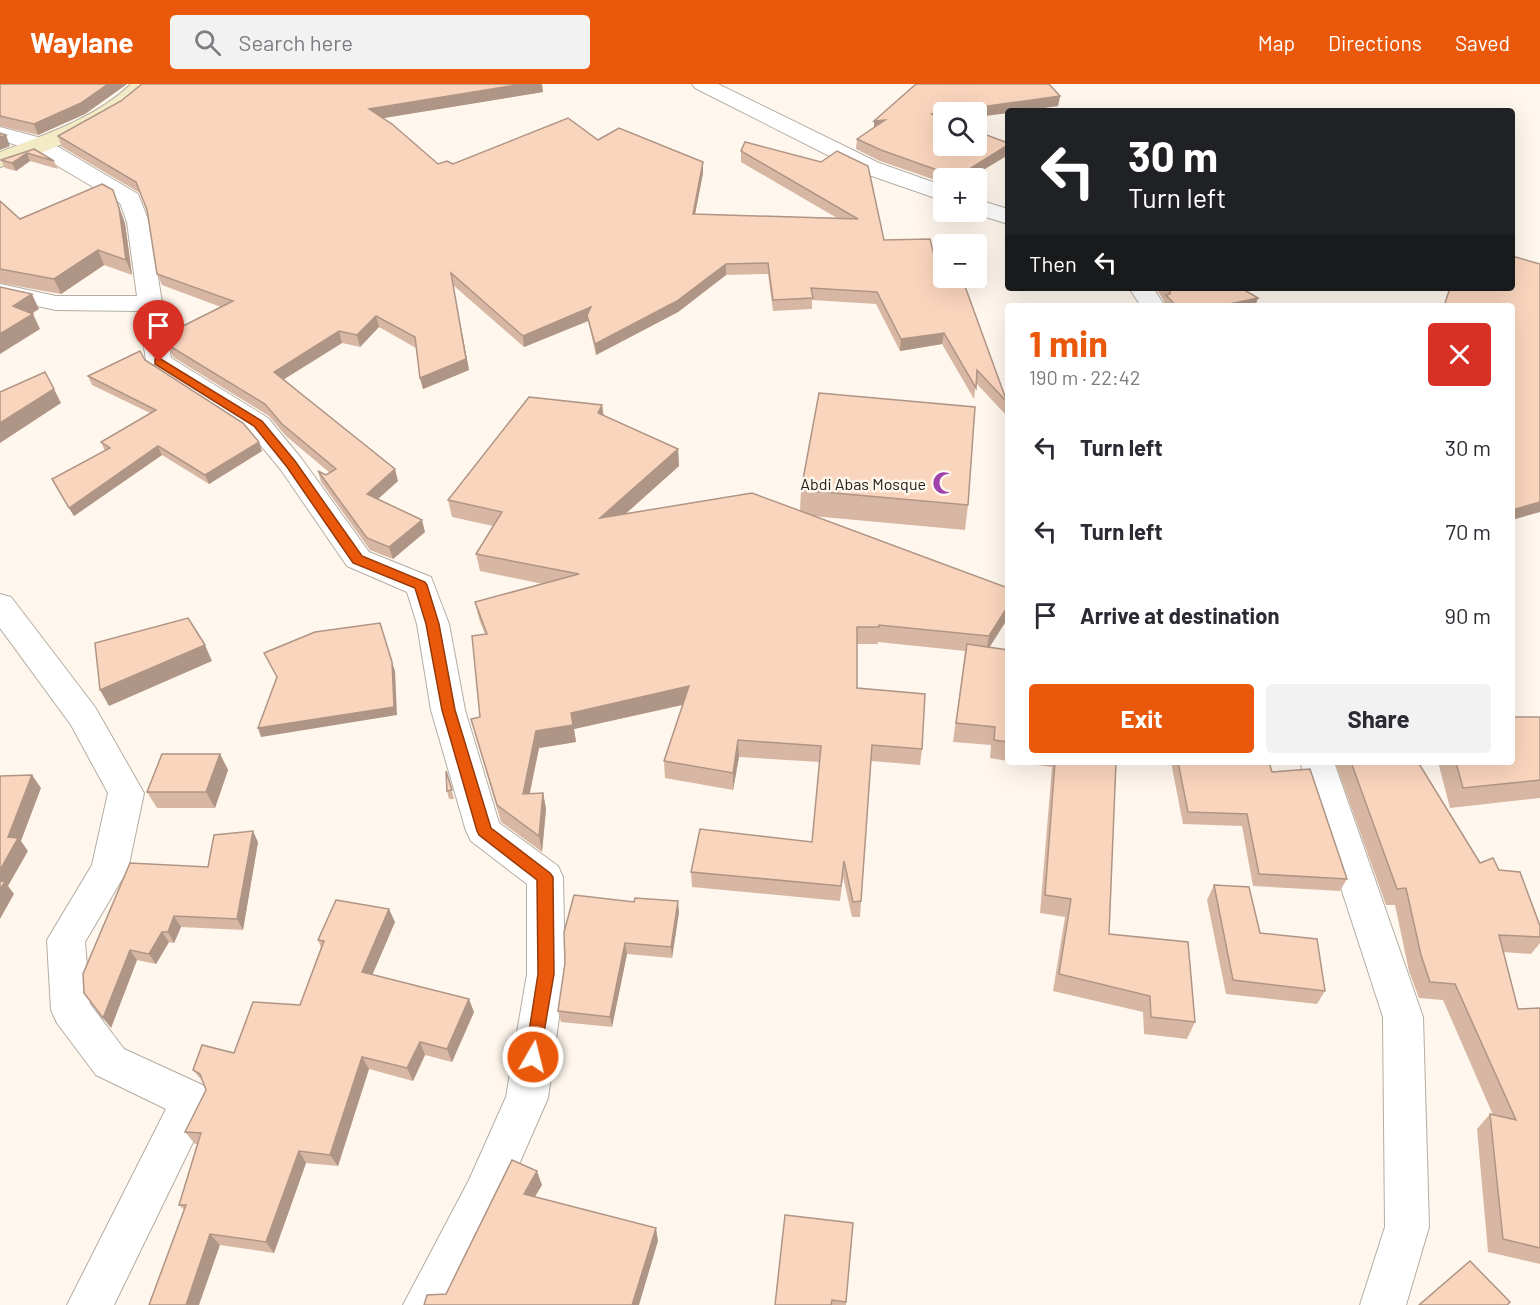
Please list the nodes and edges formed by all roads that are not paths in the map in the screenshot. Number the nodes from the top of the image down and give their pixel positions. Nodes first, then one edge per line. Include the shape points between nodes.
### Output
1 (142, 84) edge
2 (702, 84) edge
3 (0, 133) edge
4 (38, 144) junction
5 (0, 159) edge
6 (933, 190) edge
7 (987, 210) edge
8 (1005, 216) edge
9 (0, 291) edge
10 (150, 304) junction
11 (0, 605) edge
12 (1318, 765) edge
13 (90, 1305) edge
14 (426, 1305) edge
15 (1383, 1305) edge

1 - 4 main road via 128,100
2 - 6 street via 870,168
3 - 4 street
4 - 5 main road
4 - 10 street via 130,199 138,222
7 - 8 street
9 - 10 street via 56,303
10 - 14 street via 159,362 258,424 358,560 420,585 433,624 448,710 484,831 545,877 546,974 527,1098 484,1195
11 - 13 street via 83,716 126,794 110,869 66,940 71,1010 110,1062 192,1101
12 - 15 street via 1402,1017 1407,1227

